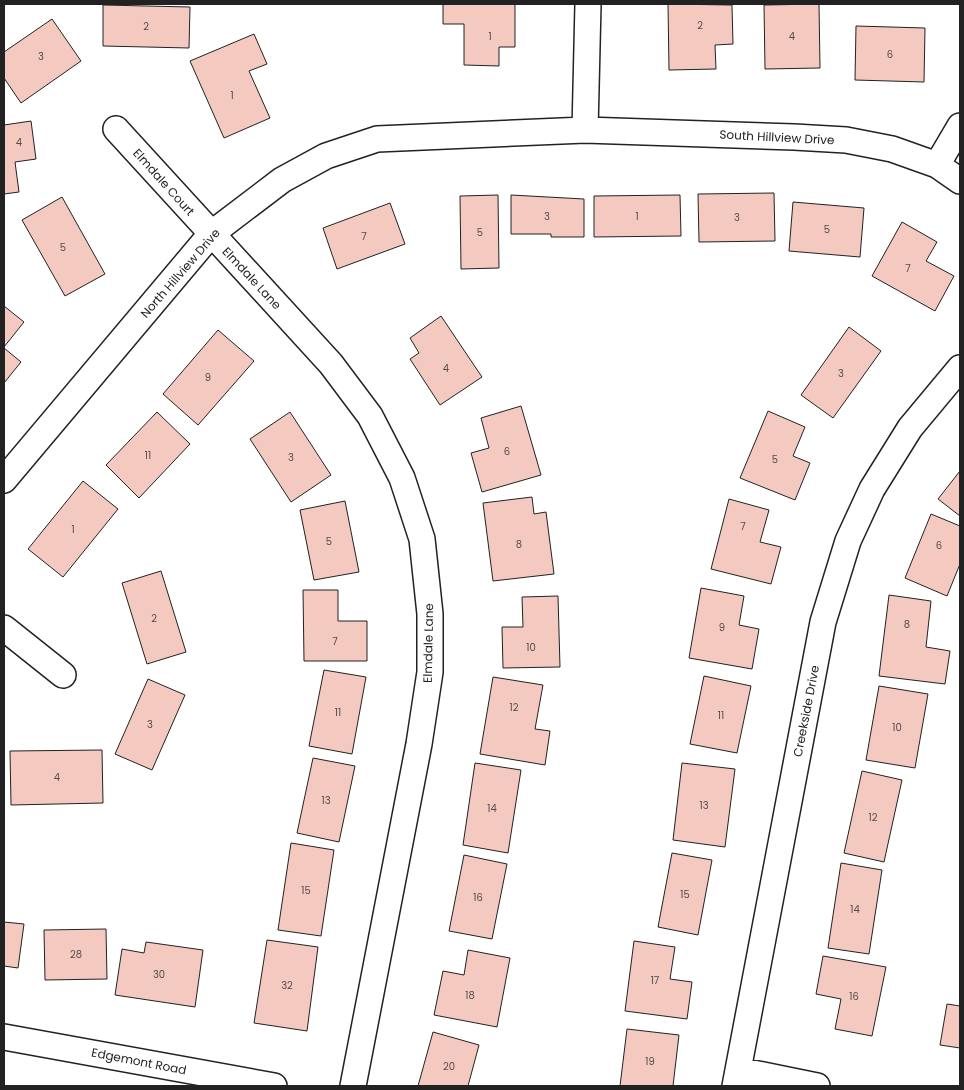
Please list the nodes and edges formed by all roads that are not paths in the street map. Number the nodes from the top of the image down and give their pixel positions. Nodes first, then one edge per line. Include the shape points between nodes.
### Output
1 (588, 4) edge
2 (960, 126) edge
3 (116, 129) dead end
4 (586, 130) junction
5 (937, 166) junction
6 (960, 181) edge
7 (211, 234) junction
8 (960, 368) edge
9 (4, 480) edge
10 (4, 628) edge
11 (63, 675) dead end
12 (4, 1037) edge
13 (736, 1078) edge
14 (274, 1086) edge
15 (353, 1086) edge
16 (817, 1086) edge

1 - 4 street
2 - 5 street
3 - 7 street, Elmdale Court
4 - 5 street, South Hillview Drive via 846,140 892,149
4 - 7 street, North Hillview Drive via 377,140 326,156 282,180
5 - 6 street, South Hillview Drive
7 - 9 street, North Hillview Drive
7 - 15 street, Elmdale Lane via 331,364 370,416 402,478 422,539 430,614 430,672
8 - 13 street, Creekside Drive via 905,436 872,488 845,550 822,622
10 - 11 street
12 - 14 street, Edgemont Road
13 - 16 street

